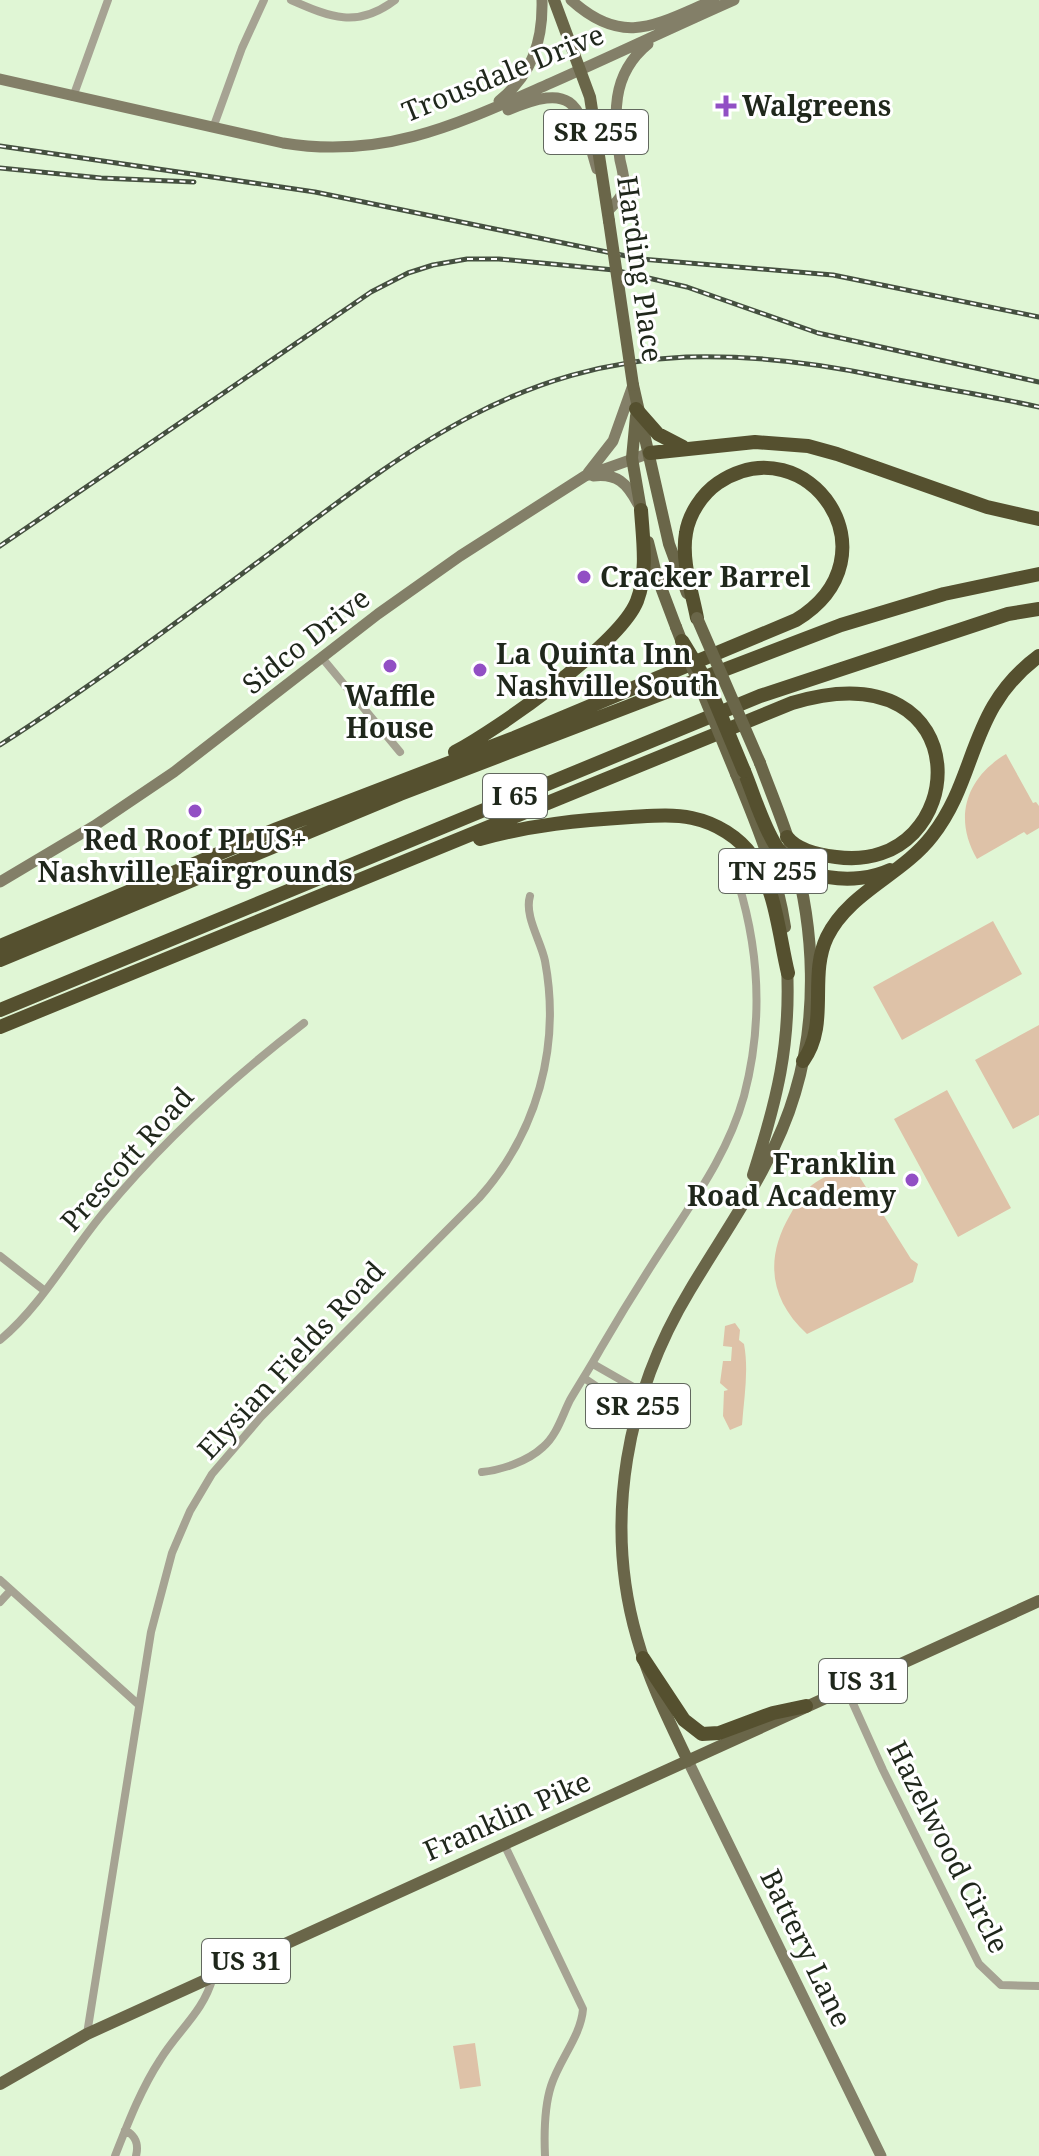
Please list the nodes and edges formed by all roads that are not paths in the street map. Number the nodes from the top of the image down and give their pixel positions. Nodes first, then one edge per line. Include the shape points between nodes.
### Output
1 (108, 0) edge
2 (264, 0) edge
3 (291, 0) edge
4 (395, 0) edge
5 (542, 0) edge
6 (554, 0) edge
7 (571, 0) edge
8 (714, 0) edge
9 (734, 0) edge
10 (664, 31) junction
11 (580, 70) junction
12 (0, 79) edge
13 (73, 97) junction
14 (482, 114) junction
15 (213, 128) junction
16 (440, 130) junction
17 (605, 196) junction
18 (609, 216) junction
19 (631, 409) junction
20 (687, 448) junction
21 (650, 453) junction
22 (632, 458) junction
23 (583, 478) junction
24 (641, 510) junction
25 (1039, 519) edge
26 (1039, 574) edge
27 (1039, 609) edge
28 (697, 618) junction
29 (679, 634) joint
30 (1039, 656) edge
31 (323, 659) junction
32 (400, 752) dead end
33 (740, 773) junction
34 (399, 782) junction
35 (787, 837) junction
36 (414, 857) junction
37 (908, 860) junction
38 (795, 863) junction
39 (0, 882) edge
40 (738, 882) dead end
41 (530, 896) dead end
42 (0, 946) edge
43 (0, 960) edge
44 (788, 973) junction
45 (0, 1010) edge
46 (304, 1023) dead end
47 (0, 1027) edge
48 (803, 1061) junction
49 (744, 1200) junction
50 (0, 1256) edge
51 (45, 1291) junction
52 (0, 1340) edge
53 (593, 1364) junction
54 (584, 1378) junction
55 (642, 1392) junction
56 (636, 1413) junction
57 (482, 1472) dead end
58 (0, 1580) edge
59 (11, 1590) junction
60 (1039, 1601) edge
61 (0, 1602) edge
62 (643, 1658) junction
63 (846, 1688) junction
64 (139, 1705) junction
65 (806, 1706) junction
66 (688, 1761) junction
67 (504, 1844) junction
68 (213, 1976) junction
69 (1039, 1986) edge
70 (87, 2034) junction
71 (0, 2084) edge
72 (125, 2130) junction
73 (115, 2156) edge
74 (136, 2156) edge
75 (545, 2156) edge
76 (881, 2156) edge

1 - 13 street
2 - 15 street
3 - 4 street via 329,16 349,18 369,15
5 - 14 street via 541,38 530,67
6 - 11 main road, Harding Place / SR 255
7 - 8 street via 603,23 626,28 655,25
9 - 10 street, Trousdale Drive
10 - 11 street, Trousdale Drive
10 - 18 street via 638,52 619,85 615,124 624,187
11 - 14 street, Trousdale Drive
11 - 17 main road, Harding Place / SR 255 via 594,115
12 - 13 street, Trousdale Drive
13 - 15 street, Trousdale Drive
14 - 16 street, Trousdale Drive
15 - 16 street, Trousdale Drive via 321,148 370,146
16 - 17 street via 470,126 531,100 567,100 579,113
17 - 18 main road, Harding Place / SR 255
18 - 19 main road, Harding Place / TN 255, bridge via 633,385
19 - 20 highway via 663,439
19 - 21 main road, Harding Place / TN 255
19 - 22 main road, Harding Place / TN 255
19 - 23 street
20 - 21 highway
20 - 25 highway via 755,442 808,446 987,507
21 - 22 street, Sidco Drive
21 - 28 main road, Harding Place / TN 255 via 669,544
22 - 23 street, Sidco Drive
22 - 24 main road, Harding Place / TN 255
23 - 24 street via 617,478
23 - 31 street, Sidco Drive via 426,580
24 - 29 main road, Harding Place / TN 255 via 656,574
24 - 34 highway via 642,582 619,628 494,729
26 - 43 highway, I 65 via 944,594 841,625 400,794
27 - 45 highway, I 65 via 1008,614 760,696
28 - 34 highway via 686,533 709,491 736,474 769,468 794,474 821,493 840,526 842,560 832,587 805,615
28 - 35 main road, Harding Place / TN 255, bridge
29 - 33 highway, bridge via 707,682
30 - 37 highway via 998,696 943,819
31 - 32 street
31 - 39 street, Sidco Drive via 129,803
33 - 38 highway via 775,845
33 - 44 main road, Harding Place / TN 255 via 776,881
34 - 42 highway
35 - 36 highway via 814,853 852,859 884,853 913,834 931,805 938,765 927,731 912,712 869,695 806,699
35 - 38 main road, Harding Place / TN 255
36 - 44 highway via 556,823 663,816 705,822 739,841 761,870
36 - 47 highway
37 - 38 highway via 878,875 847,879 823,876
37 - 48 highway via 844,913 828,935 820,962 815,1039
38 - 48 main road, Harding Place / TN 255 via 810,961
40 - 53 street via 758,985 741,1105 709,1177
41 - 64 street, Elysian Fields Road via 528,909 546,964 550,1015 545,1065 526,1129 486,1191 261,1417 212,1474 190,1511 166,1572
44 - 49 main road, Harding Place / TN 255 via 778,1092
46 - 51 street, Prescott Road via 216,1093 169,1140 103,1212
48 - 49 main road, Harding Place / TN 255 via 782,1134
49 - 55 main road, Harding Place / SR 255 via 679,1308
50 - 51 street
51 - 52 street, Prescott Road
53 - 54 street
53 - 55 street
54 - 56 street
54 - 57 street via 542,1448 503,1468
55 - 56 main road, Harding Place / SR 255
56 - 62 main road, Harding Place / SR 255 via 621,1526 627,1597
58 - 59 street
59 - 61 street
59 - 64 street
60 - 63 main road, Franklin Pike / US 31
62 - 65 highway via 684,1720 702,1734
62 - 66 main road, Harding Place / SR 255
63 - 65 main road, Franklin Pike / US 31
63 - 69 street, Hazelwood Circle via 979,1964 1001,1985
64 - 70 street, Elysian Fields Road
65 - 66 main road, Franklin Pike / US 31
66 - 67 main road, Franklin Pike / US 31
66 - 76 street, Battery Lane
67 - 68 main road, Franklin Pike / US 31
67 - 75 street via 583,2009 551,2086
68 - 70 main road, Franklin Pike / US 31
68 - 72 street via 201,2008 159,2060
70 - 71 main road, Franklin Pike / US 31
72 - 73 street
72 - 74 street via 135,2137

